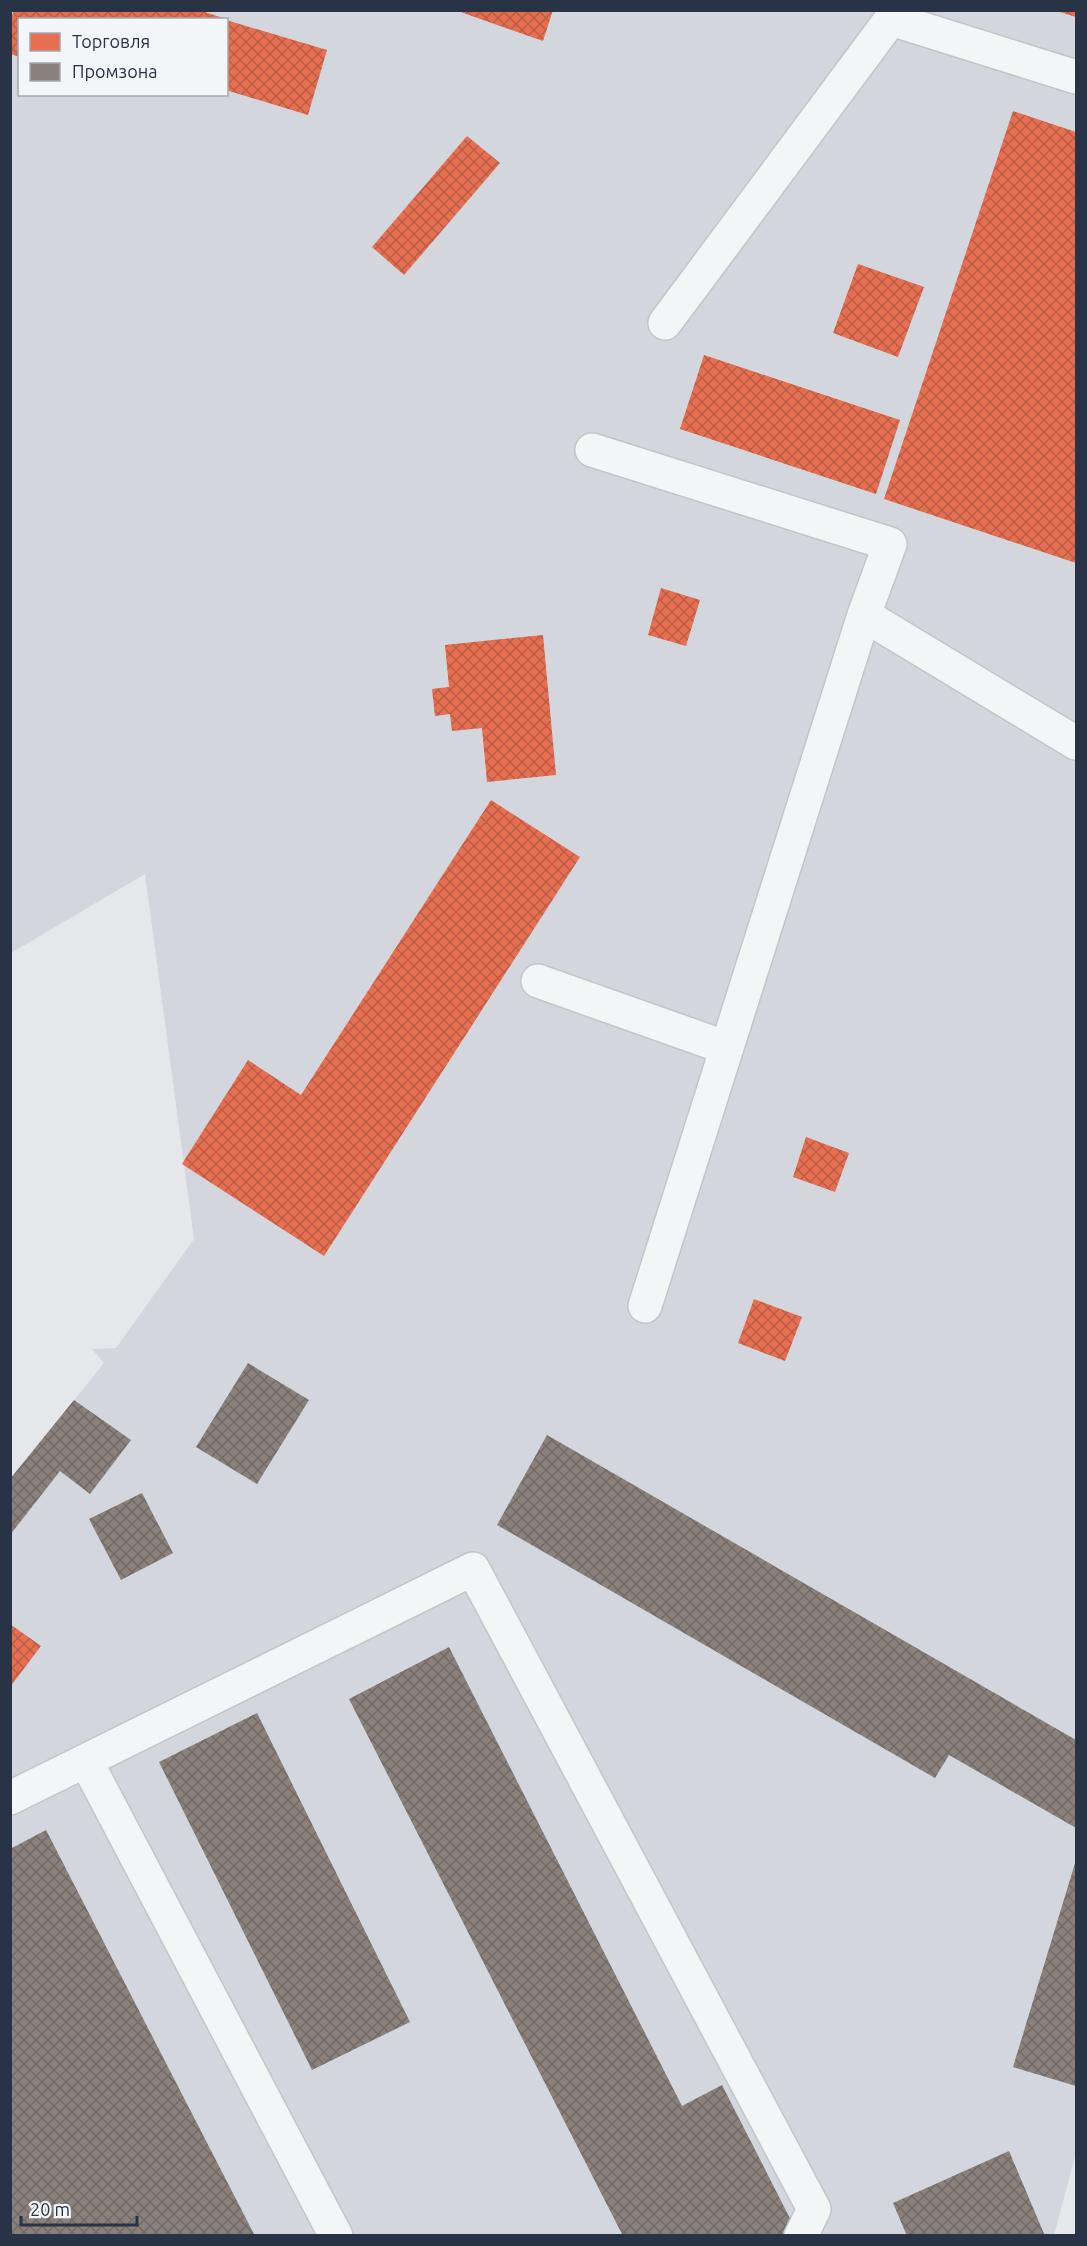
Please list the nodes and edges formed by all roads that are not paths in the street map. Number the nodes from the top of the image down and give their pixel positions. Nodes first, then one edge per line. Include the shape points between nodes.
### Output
1 (1077, 77) edge
2 (665, 323) dead end
3 (592, 450) dead end
4 (864, 615) junction
5 (1077, 743) edge
6 (538, 981) dead end
7 (727, 1048) junction
8 (645, 1306) dead end
9 (86, 1761) junction
10 (10, 1798) edge
11 (336, 2235) edge
12 (801, 2235) edge

1 - 2 lane via 891,19
3 - 4 lane via 890,544
4 - 5 lane
4 - 7 lane
6 - 7 lane
7 - 8 lane
9 - 10 lane
9 - 11 lane
9 - 12 lane via 473,1569 814,2209

